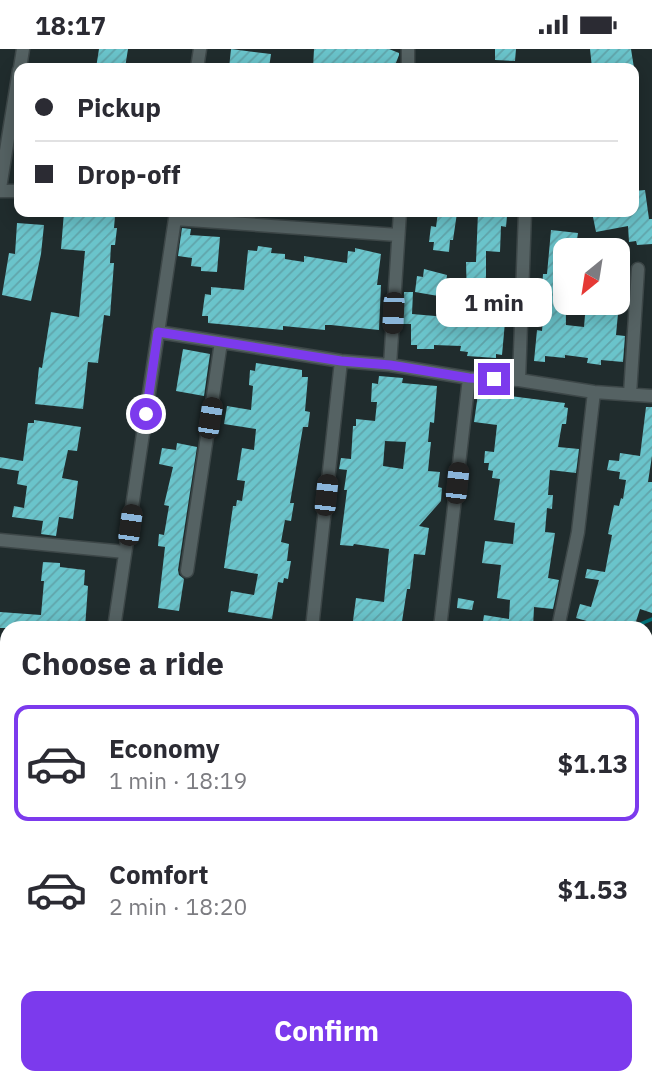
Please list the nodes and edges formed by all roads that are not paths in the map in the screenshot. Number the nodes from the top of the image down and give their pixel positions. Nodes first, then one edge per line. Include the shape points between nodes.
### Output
1 (14, 101) edge
2 (0, 189) edge
3 (175, 217) edge
4 (187, 217) edge
5 (400, 217) edge
6 (525, 217) edge
7 (398, 235) junction
8 (638, 269) dead end
9 (158, 332) junction
10 (221, 342) junction
11 (341, 361) junction
12 (390, 365) junction
13 (469, 378) junction
14 (519, 380) junction
15 (594, 392) junction
16 (630, 394) junction
17 (652, 395) edge
18 (0, 540) edge
19 (125, 552) junction
20 (187, 571) dead end
21 (115, 621) edge
22 (313, 621) edge
23 (441, 621) edge
24 (559, 621) edge

1 - 2 street
3 - 9 street
4 - 7 street
5 - 7 street
6 - 14 street
7 - 12 street
8 - 16 street
9 - 10 street
9 - 19 street
10 - 11 street
10 - 20 street
11 - 12 street
11 - 22 street
12 - 13 street
13 - 14 street
13 - 23 street
14 - 15 street
15 - 16 street
15 - 24 street via 578,532
16 - 17 street
18 - 19 street
19 - 21 street

